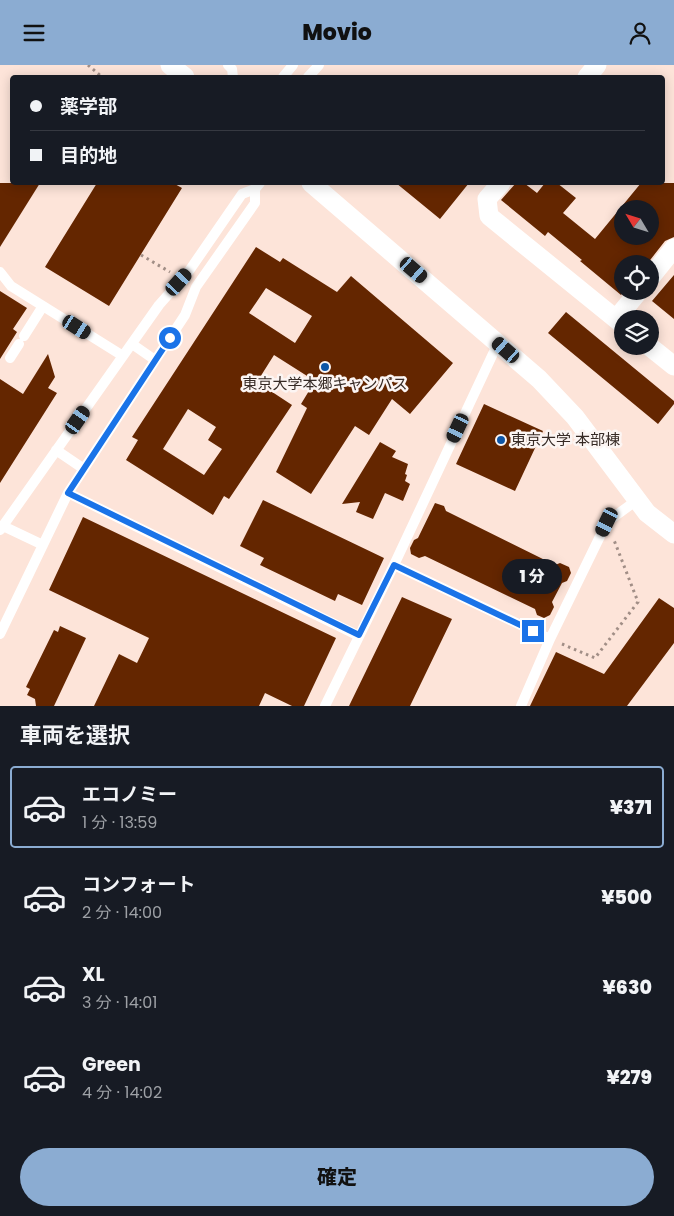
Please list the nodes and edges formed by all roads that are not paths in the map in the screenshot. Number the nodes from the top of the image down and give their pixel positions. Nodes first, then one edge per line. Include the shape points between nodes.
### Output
1 (170, 65) edge
2 (293, 65) edge
3 (319, 65) edge
4 (597, 65) edge
5 (182, 75) edge
6 (285, 75) edge
7 (310, 75) edge
8 (588, 75) edge
9 (313, 185) edge
10 (499, 185) edge
11 (257, 186) edge
12 (674, 249) edge
13 (659, 267) edge
14 (0, 272) edge
15 (43, 306) junction
16 (614, 318) edge
17 (132, 343) junction
18 (498, 343) junction
19 (659, 354) edge
20 (123, 356) junction
21 (10, 358) dead end
22 (156, 360) junction
23 (674, 366) edge
24 (56, 450) junction
25 (84, 469) junction
26 (68, 493) junction
27 (637, 500) junction
28 (1, 528) edge
29 (674, 534) edge
30 (43, 545) junction
31 (394, 565) junction
32 (0, 635) edge
33 (359, 635) junction
34 (550, 639) junction
35 (325, 706) edge
36 (520, 706) edge

1 - 5 street
2 - 6 lane
3 - 7 lane
4 - 8 street
9 - 18 street
10 - 16 street via 487,199 489,216
11 - 17 lane via 242,194 189,271
11 - 22 lane via 255,203 196,287 185,315
12 - 13 street
14 - 15 lane via 11,286
15 - 20 lane
15 - 21 lane
17 - 20 lane
17 - 22 lane
18 - 27 street via 568,409
18 - 31 lane
19 - 23 street
20 - 24 lane
22 - 25 lane
24 - 25 lane
24 - 28 lane
25 - 26 lane
26 - 30 lane
26 - 33 lane
27 - 29 street via 647,513
27 - 34 lane via 607,522
28 - 30 lane
30 - 32 lane
31 - 33 lane
31 - 34 lane
33 - 35 lane
34 - 36 lane

